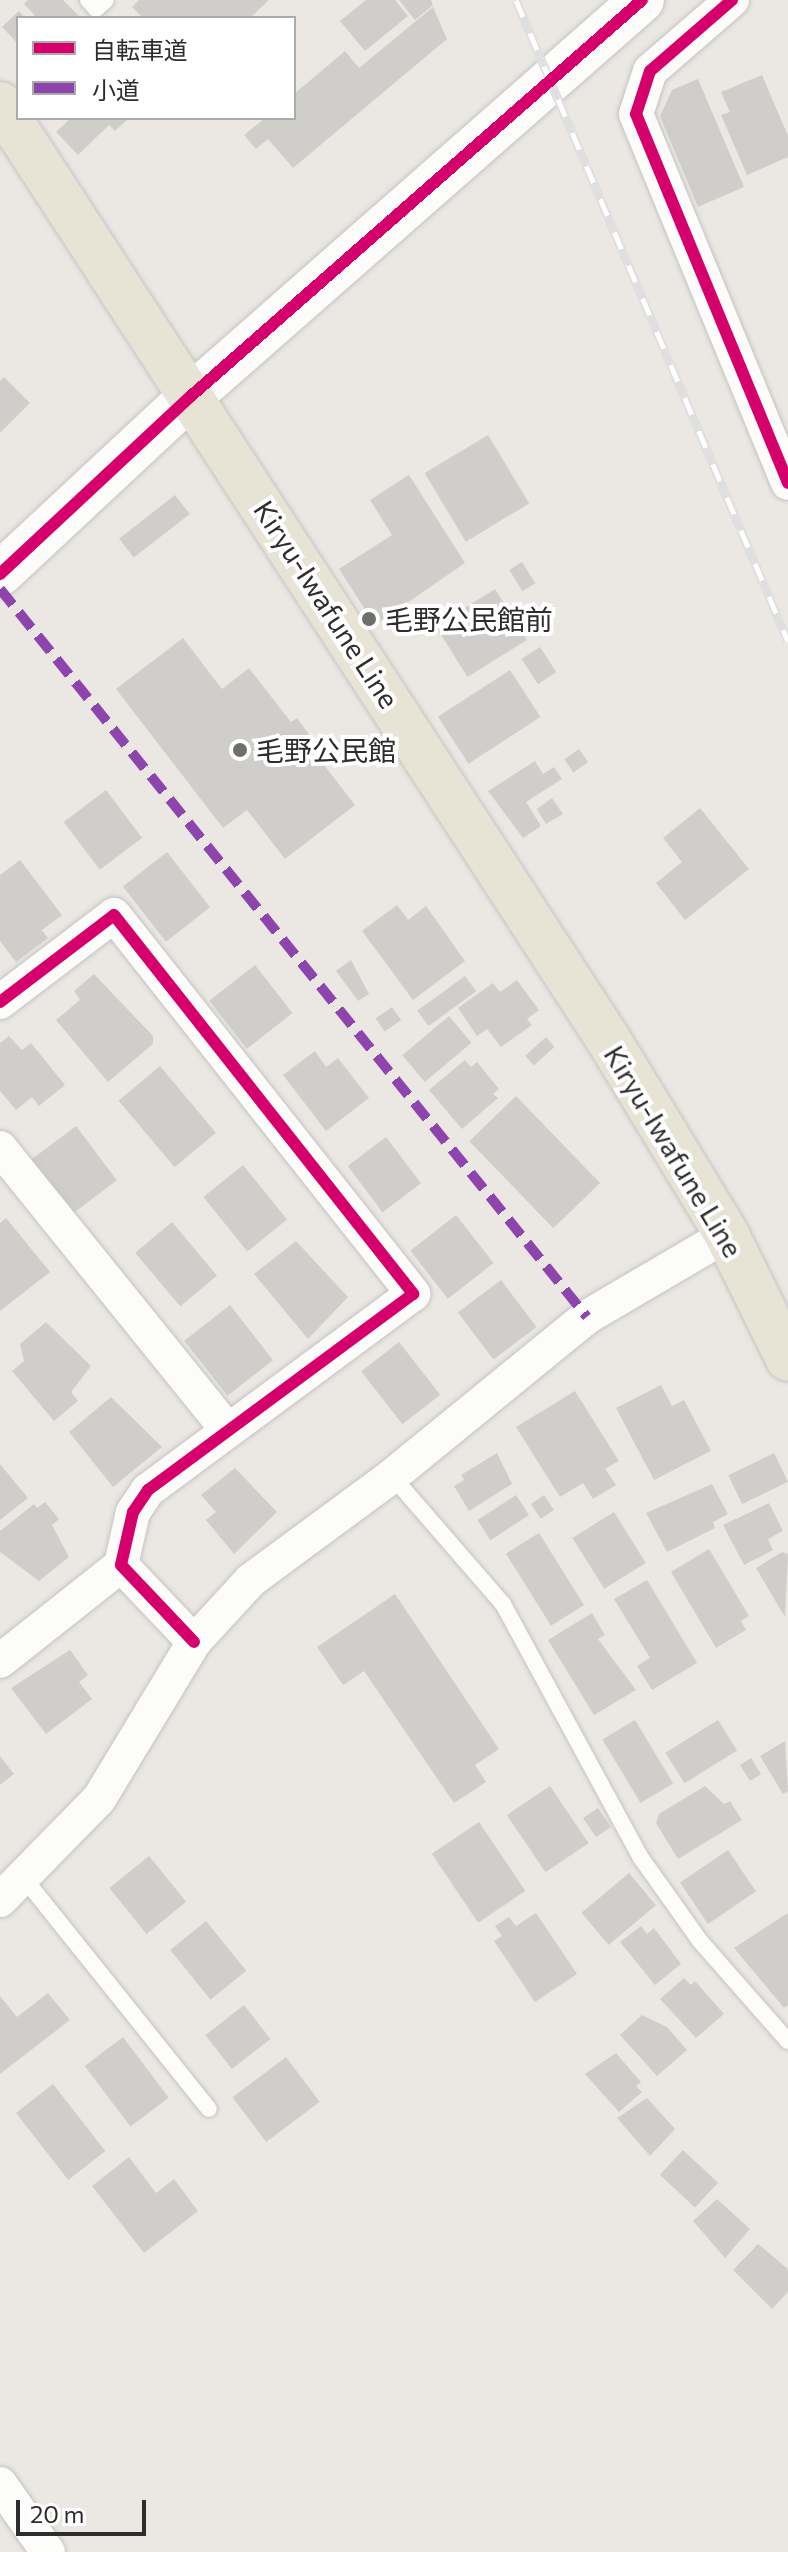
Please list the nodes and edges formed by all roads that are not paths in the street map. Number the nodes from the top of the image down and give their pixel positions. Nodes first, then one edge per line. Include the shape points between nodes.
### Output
1 (88, 0) edge
2 (106, 0) edge
3 (642, 0) edge
4 (732, 0) edge
5 (0, 104) edge
6 (191, 396) junction
7 (788, 483) edge
8 (0, 574) edge
9 (0, 1002) edge
10 (0, 1148) edge
11 (727, 1235) junction
12 (788, 1359) edge
13 (227, 1429) junction
14 (392, 1476) junction
15 (121, 1565) junction
16 (194, 1642) junction
17 (0, 1661) edge
18 (11, 1888) edge
19 (788, 2041) edge
20 (209, 2109) dead end
21 (0, 2484) edge
22 (48, 2552) edge

1 - 2 lane via 96,9
3 - 6 street
4 - 7 street via 650,71 636,114
5 - 6 main road, Kiryu-Iwafune Line
6 - 8 street
6 - 11 main road, Kiryu-Iwafune Line via 591,1013
9 - 13 street via 114,915 413,1294
10 - 13 street
11 - 12 main road, Kiryu-Iwafune Line
11 - 14 street via 587,1317
13 - 15 street via 148,1490 133,1512
14 - 16 street via 251,1580
14 - 19 lane via 503,1604 641,1858 700,1941
15 - 16 street
15 - 17 street
16 - 18 street via 99,1799
18 - 20 lane
21 - 22 street

